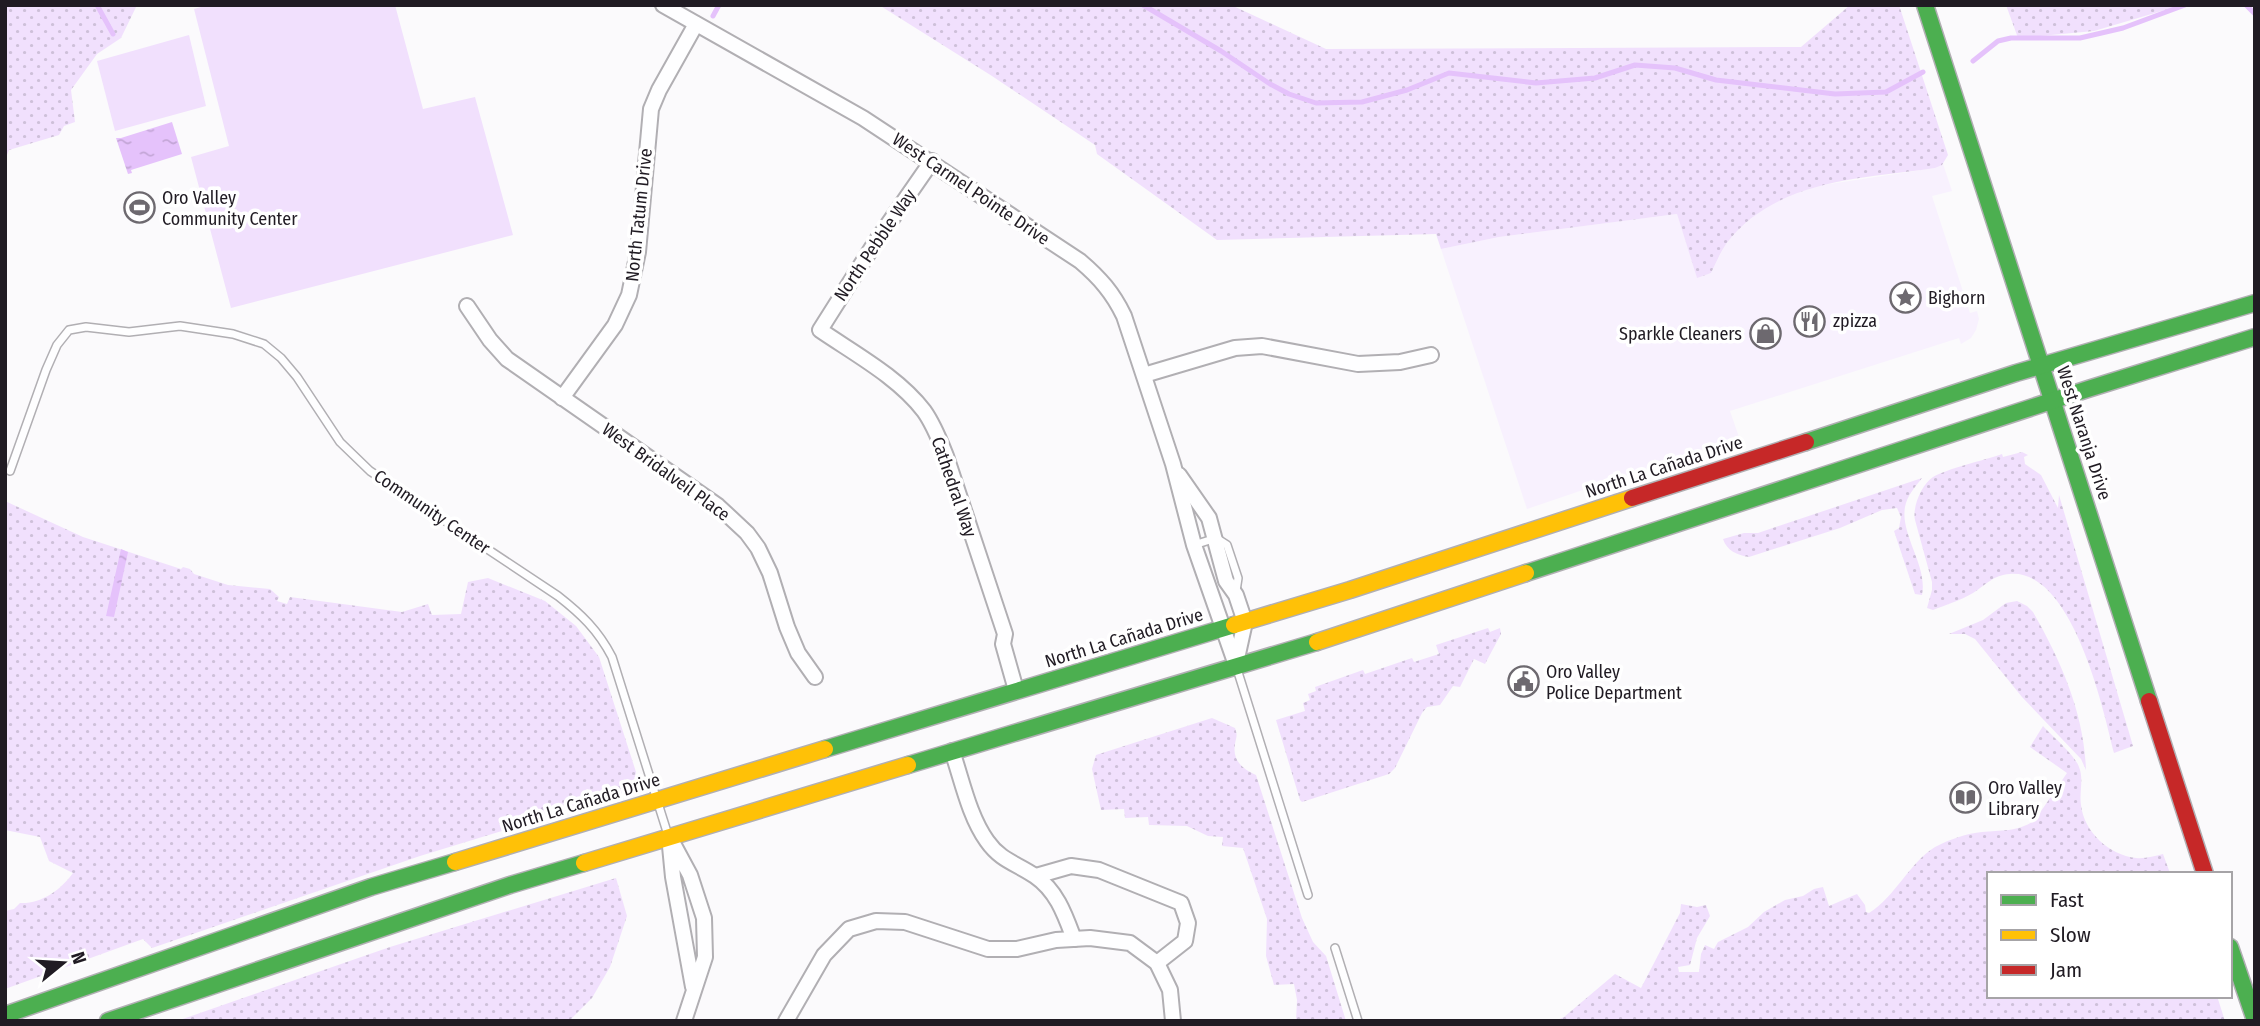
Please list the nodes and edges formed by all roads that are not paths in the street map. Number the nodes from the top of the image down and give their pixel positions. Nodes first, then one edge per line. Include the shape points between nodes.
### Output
1 (663, 5) edge
2 (1925, 5) edge
3 (696, 23) junction
4 (932, 161) junction
5 (2255, 303) edge
6 (467, 306) dead end
7 (820, 330) joint
8 (2255, 337) edge
9 (1431, 355) dead end
10 (2042, 366) junction
11 (1144, 375) junction
12 (562, 398) junction
13 (2054, 401) junction
14 (1173, 464) junction
15 (10, 471) dead end
16 (1216, 538) junction
17 (1194, 545) junction
18 (1245, 622) junction
19 (1223, 629) junction
20 (1236, 665) junction
21 (815, 677) dead end
22 (1016, 690) junction
23 (952, 751) junction
24 (657, 800) junction
25 (669, 836) junction
26 (2204, 872) edge
27 (1036, 876) junction
28 (1308, 895) dead end
29 (1074, 939) junction
30 (1335, 948) dead end
31 (2232, 953) edge
32 (1157, 963) junction
33 (693, 987) junction
34 (5, 1015) edge
35 (689, 1019) edge
36 (2255, 1020) edge
37 (108, 1021) edge
38 (786, 1021) edge
39 (1173, 1021) edge
40 (1358, 1021) edge

1 - 3 street, West Carmel Pointe Drive
2 - 10 main road, West Naranja Drive
3 - 4 street, West Carmel Pointe Drive
3 - 12 street, North Tatum Drive via 651,108 638,252 629,295 615,324
4 - 7 street, North Pebble Way
4 - 11 street, West Carmel Pointe Drive via 1100,278 1124,316
5 - 10 main road, North La Cañada Drive
6 - 12 street, West Bridalveil Place via 507,359
7 - 22 street, Cathedral Way via 900,386 926,414 946,456 1005,634 1003,644
8 - 13 main road
9 - 11 street via 1358,364 1262,346 1235,348
10 - 13 main road, West Naranja Drive
10 - 18 main road, North La Cañada Drive
11 - 14 street, West Carmel Pointe Drive
12 - 21 street, West Bridalveil Place via 718,506 747,533 770,573 797,653
13 - 20 main road
13 - 26 main road, West Naranja Drive
14 - 16 street, West Carmel Pointe Drive via 1207,514
14 - 17 street, West Carmel Pointe Drive
15 - 24 lane, Community Center via 57,345 69,330 86,327 129,332 180,326 264,344 297,376 340,442 370,471 587,619 612,657
16 - 17 lane
16 - 18 street, West Carmel Pointe Drive via 1216,553
17 - 19 street, West Carmel Pointe Drive
18 - 19 main road, North La Cañada Drive
18 - 20 street
19 - 20 street, West Carmel Pointe Drive
19 - 22 main road, North La Cañada Drive
20 - 23 main road
20 - 28 lane
22 - 24 main road, North La Cañada Drive
23 - 25 main road
23 - 27 street via 987,841 1003,860
24 - 25 lane, Community Center
24 - 34 main road, North La Cañada Drive via 371,887
25 - 33 street, Community Center
25 - 33 street, Community Center via 690,875 704,918 705,957
25 - 37 main road via 434,909
27 - 29 street via 1060,902
27 - 32 street via 1071,866 1099,870 1181,903 1188,923 1185,941
29 - 32 street via 1130,943
29 - 38 street via 988,949 905,922 876,920 849,929 824,956
30 - 40 lane
31 - 36 main road
32 - 39 street via 1170,990
33 - 35 street, Community Center

